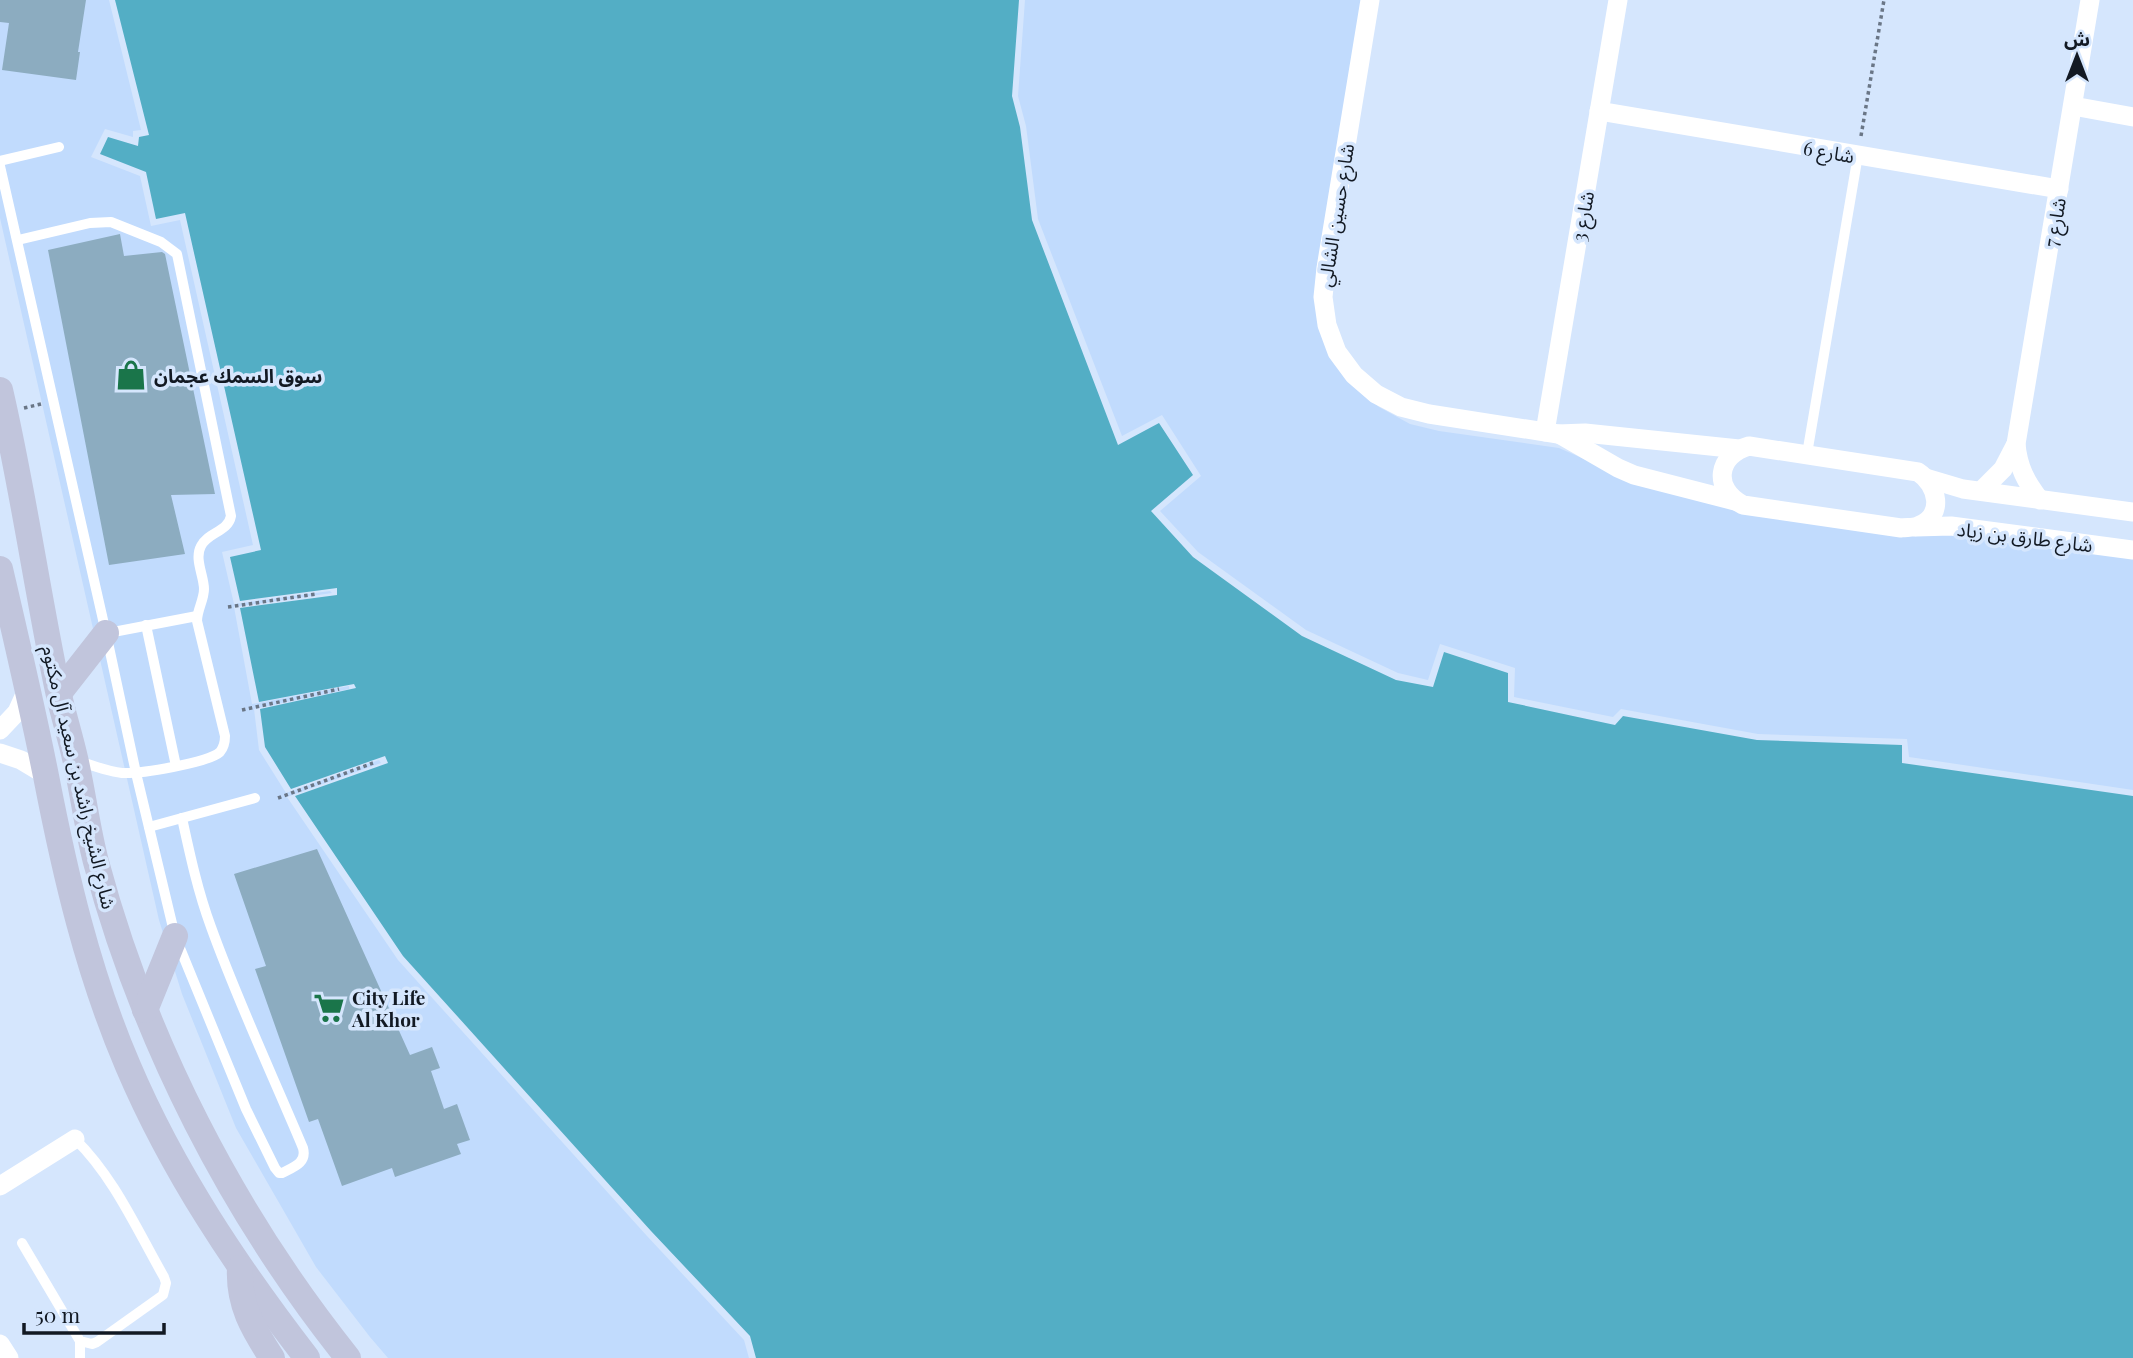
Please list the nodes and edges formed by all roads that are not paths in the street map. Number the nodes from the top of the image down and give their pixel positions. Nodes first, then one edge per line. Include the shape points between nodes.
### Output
1 (1370, 0) edge
2 (1618, 0) edge
3 (2090, 0) edge
4 (2073, 106) junction
5 (1600, 111) junction
6 (2133, 117) edge
7 (59, 147) dead end
8 (1858, 155) junction
9 (0, 164) edge
10 (2059, 190) junction
11 (18, 240) junction
12 (3, 401) edge
13 (1551, 433) junction
14 (2017, 444) junction
15 (1739, 449) junction
16 (1807, 454) junction
17 (1926, 478) junction
18 (1981, 491) junction
19 (2040, 500) junction
20 (1735, 501) junction
21 (2133, 512) edge
22 (1916, 527) junction
23 (2133, 550) edge
24 (0, 569) edge
25 (197, 616) junction
26 (146, 625) junction
27 (106, 633) junction
28 (27, 690) junction
29 (59, 693) junction
30 (0, 730) edge
31 (0, 753) edge
32 (75, 759) junction
33 (176, 766) junction
34 (136, 773) junction
35 (46, 775) junction
36 (255, 798) dead end
37 (182, 818) junction
38 (149, 827) junction
39 (175, 936) junction
40 (145, 1010) junction
41 (75, 1139) joint
42 (0, 1186) edge
43 (22, 1243) dead end
44 (240, 1266) junction
45 (80, 1341) junction
46 (0, 1344) edge
47 (9, 1358) edge
48 (80, 1358) edge
49 (272, 1358) edge
50 (307, 1358) edge
51 (348, 1358) edge

1 - 13 street, شارع حسين الشالي via 1323,297 1337,352 1376,394 1401,407
2 - 5 street, شارع 3
3 - 4 street, شارع 7
4 - 6 street
4 - 10 street, شارع 7
5 - 8 street, شارع 6
5 - 13 street, شارع 3
7 - 9 lane
8 - 10 street, شارع 6
8 - 16 lane
9 - 11 lane
10 - 14 street, شارع 7
11 - 25 lane via 111,222 161,242 177,254 232,516 200,549 204,592
11 - 27 lane
12 - 29 main road, شارع الشيخ راشد بن سعيد آل مكتوم
13 - 15 street, شارع حسين الشالي
13 - 20 street, شارع حسين الشالي via 1634,475
14 - 18 street, شارع 7 via 2003,469
14 - 19 street, شارع 7 via 2022,473
15 - 16 street, شارع حسين الشالي via 1749,446
15 - 20 street via 1730,455 1722,474 1727,494
16 - 17 street, شارع طارق بن زياد via 1918,472
17 - 18 street, شارع طارق بن زياد
17 - 22 street via 1936,495 1935,505 1925,522
18 - 19 street, شارع طارق بن زياد
19 - 21 street, شارع طارق بن زياد
20 - 22 street, شارع طارق بن زياد
22 - 23 street, شارع طارق بن زياد via 1969,528
24 - 28 main road, شارع الشيخ راشد بن سعيد آل مكتوم
25 - 26 lane
25 - 33 lane via 225,742 215,755
26 - 27 lane
26 - 33 lane
27 - 29 main road
27 - 34 lane
28 - 30 street via 17,712
28 - 35 main road, شارع الشيخ راشد بن سعيد آل مكتوم
29 - 32 main road, شارع الشيخ راشد بن سعيد آل مكتوم
31 - 35 street
32 - 34 lane via 111,771
32 - 40 main road, شارع الشيخ راشد بن سعيد آل مكتوم via 95,858
33 - 34 lane
34 - 38 lane
35 - 44 main road, شارع الشيخ راشد بن سعيد آل مكتوم via 80,927 127,1064 165,1145
36 - 37 lane
37 - 38 lane
37 - 39 lane via 210,925 303,1148 303,1161 285,1172 275,1168 246,1109
38 - 39 lane
39 - 40 main road
40 - 51 main road, شارع الشيخ راشد بن سعيد آل مكتوم via 187,1103 230,1182 288,1277
41 - 42 street
41 - 45 lane via 106,1176 166,1283 159,1300 92,1344
43 - 45 lane
44 - 49 main road via 243,1307
44 - 50 main road, شارع الشيخ راشد بن سعيد آل مكتوم
45 - 48 lane
46 - 47 street

